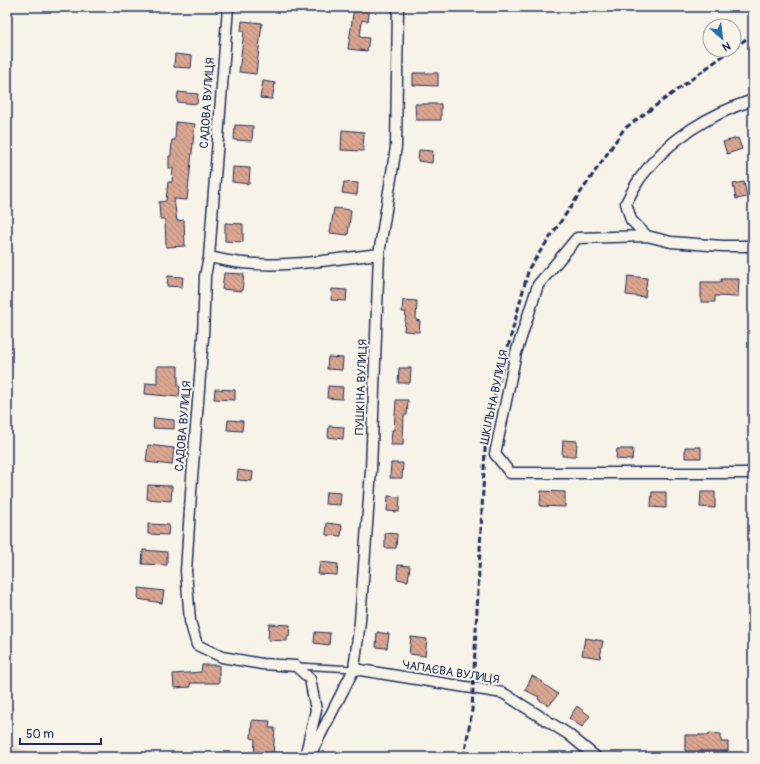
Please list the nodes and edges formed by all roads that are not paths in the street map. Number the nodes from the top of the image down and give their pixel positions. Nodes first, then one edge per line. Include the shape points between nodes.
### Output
1 (228, 7) edge
2 (398, 7) edge
3 (753, 100) edge
4 (647, 236) junction
5 (753, 246) edge
6 (379, 254) junction
7 (209, 257) junction
8 (753, 473) edge
9 (296, 666) junction
10 (354, 669) junction
11 (305, 757) edge
12 (309, 757) edge
13 (596, 757) edge

1 - 7 street, САДОВА ВУЛИЦЯ
2 - 6 street, ПУШКІНА ВУЛИЦЯ via 396,147
3 - 4 street via 737,105 692,128 666,148 641,177 626,203 630,220
4 - 5 street via 671,242
4 - 8 street, ШКІЛЬНА ВУЛИЦЯ via 578,238 538,285 516,352 495,454 510,473
6 - 7 street via 278,264 243,263
6 - 10 street, ПУШКІНА ВУЛИЦЯ via 371,470
7 - 9 street, САДОВА ВУЛИЦЯ via 205,276 203,338 186,570 190,621 197,645 222,657 262,664
9 - 10 lane
9 - 11 street via 310,679 316,710
10 - 12 street, ПУШКІНА ВУЛИЦЯ
10 - 13 street, ЧАПАЄВА ВУЛИЦЯ via 503,693 568,734

